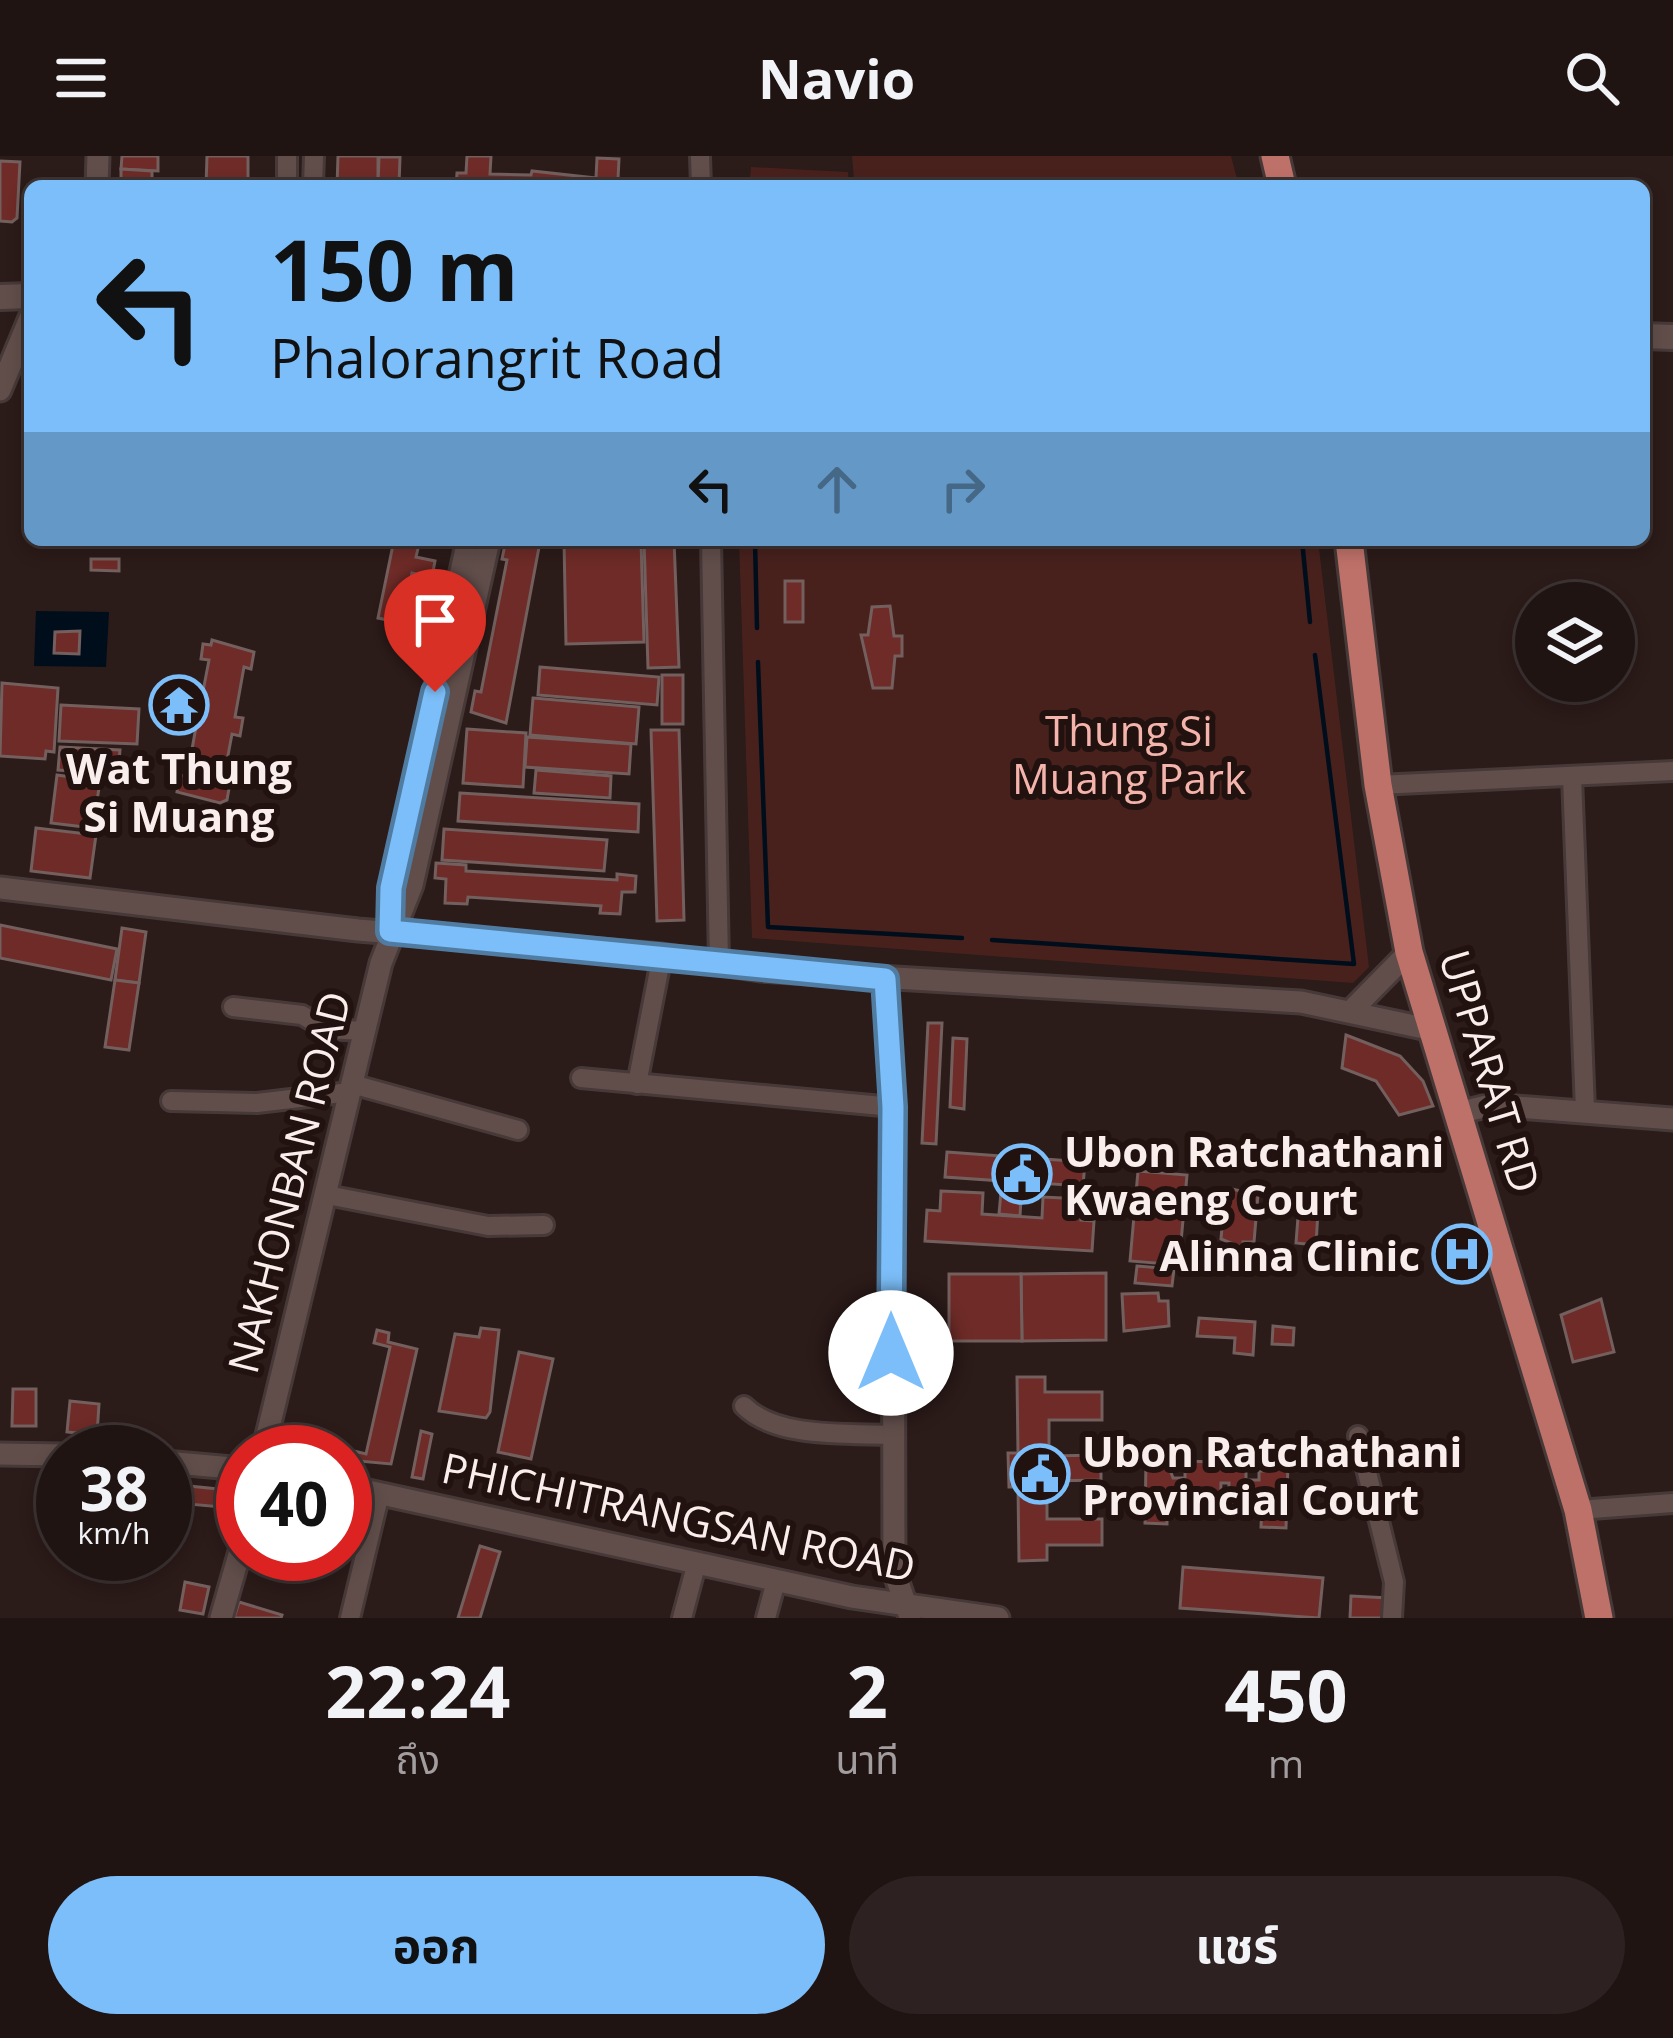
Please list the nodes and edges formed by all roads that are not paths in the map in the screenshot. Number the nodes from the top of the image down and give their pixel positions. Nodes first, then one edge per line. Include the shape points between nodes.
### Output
1 (24, 332) edge
2 (0, 390) edge
3 (467, 546) edge
4 (487, 546) edge
5 (711, 546) edge
6 (1349, 546) edge
7 (452, 663) junction
8 (1673, 771) edge
9 (1572, 777) junction
10 (1378, 785) junction
11 (0, 888) edge
12 (390, 931) junction
13 (1409, 952) junction
14 (662, 955) junction
15 (719, 963) junction
16 (885, 979) junction
17 (233, 1007) dead end
18 (1352, 1010) junction
19 (1433, 1030) junction
20 (365, 1031) junction
21 (581, 1078) dead end
22 (637, 1084) junction
23 (351, 1088) junction
24 (171, 1101) dead end
25 (893, 1107) junction
26 (1585, 1110) junction
27 (1462, 1112) junction
28 (1673, 1119) edge
29 (518, 1130) dead end
30 (327, 1196) junction
31 (544, 1225) dead end
32 (743, 1406) dead end
33 (270, 1425) edge
34 (893, 1435) junction
35 (1358, 1436) dead end
36 (0, 1454) edge
37 (36, 1455) edge
38 (372, 1491) edge
39 (380, 1493) junction
40 (1673, 1503) edge
41 (1578, 1510) junction
42 (697, 1562) junction
43 (231, 1581) edge
44 (776, 1581) junction
45 (908, 1612) edge
46 (221, 1618) edge
47 (350, 1618) edge
48 (682, 1618) edge
49 (766, 1618) edge
50 (998, 1618) edge
51 (1392, 1618) edge
52 (1599, 1618) edge

1 - 2 street
3 - 7 street, NAKHONBAN ROAD
4 - 7 street, NAKHONBAN ROAD
5 - 15 street
6 - 10 main road, UPPARAT RD
7 - 12 street, NAKHONBAN ROAD via 391,888
8 - 9 street
9 - 10 street
9 - 26 street
10 - 13 main road, UPPARAT RD
11 - 12 street
12 - 14 street
12 - 20 street, NAKHONBAN ROAD
13 - 18 street
13 - 19 main road, UPPARAT RD
14 - 15 street
14 - 22 street
15 - 16 street
16 - 18 street
16 - 25 street
17 - 20 street
18 - 19 street
19 - 27 main road, UPPARAT RD
20 - 23 street, NAKHONBAN ROAD
21 - 22 street
22 - 25 street
23 - 24 street via 257,1103
23 - 29 street
23 - 30 street, NAKHONBAN ROAD
25 - 34 street
26 - 27 street via 1490,1105
26 - 28 street
27 - 41 main road, UPPARAT RD
30 - 31 street via 488,1226
30 - 33 street, NAKHONBAN ROAD
32 - 34 street via 802,1429
34 - 45 street via 894,1570
35 - 51 street via 1394,1582
36 - 37 street
38 - 39 street, PHICHITRANGSAN ROAD
39 - 42 street, PHICHITRANGSAN ROAD
39 - 47 street
40 - 41 street
41 - 52 main road, UPPARAT RD
42 - 44 street, PHICHITRANGSAN ROAD
42 - 48 street
43 - 46 street
44 - 45 street, PHICHITRANGSAN ROAD
44 - 49 street
45 - 50 street, PHICHITRANGSAN ROAD

